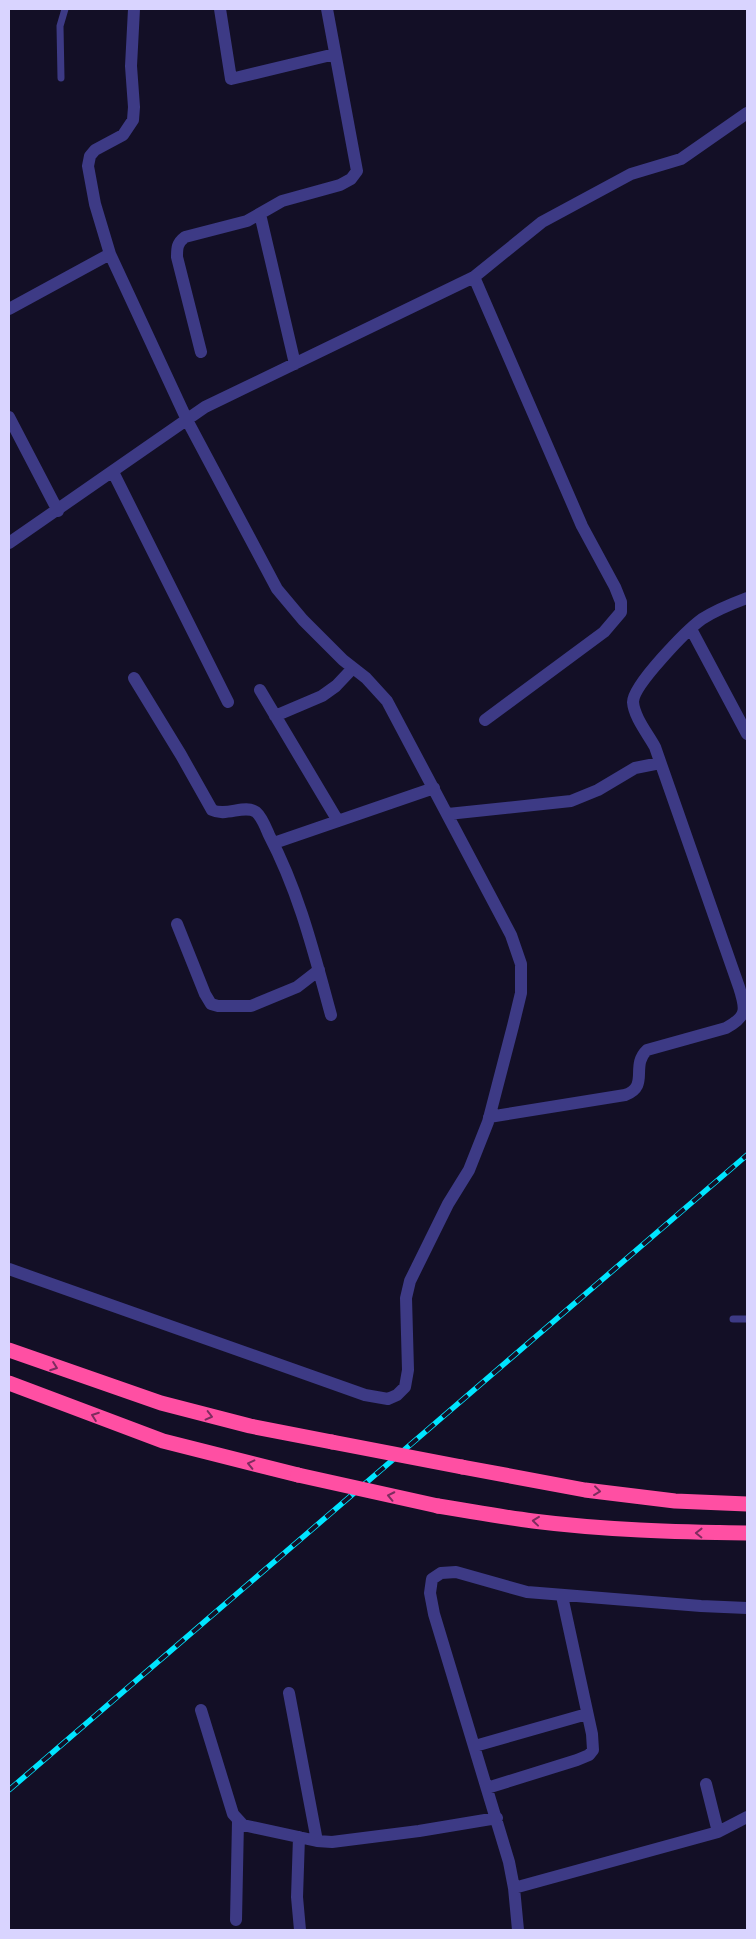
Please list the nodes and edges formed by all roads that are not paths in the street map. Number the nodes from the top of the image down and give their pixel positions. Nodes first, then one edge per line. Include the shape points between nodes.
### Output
1 (65, 9) edge
2 (134, 9) edge
3 (220, 9) edge
4 (327, 9) edge
5 (335, 54) junction
6 (61, 78) dead end
7 (747, 112) edge
8 (260, 214) junction
9 (110, 254) junction
10 (474, 277) junction
11 (9, 309) edge
12 (201, 352) dead end
13 (295, 364) junction
14 (9, 417) edge
15 (187, 420) junction
16 (113, 472) junction
17 (58, 510) junction
18 (9, 543) edge
19 (747, 598) edge
20 (691, 629) junction
21 (353, 668) junction
22 (134, 678) dead end
23 (260, 690) dead end
24 (228, 702) dead end
25 (275, 716) junction
26 (485, 720) dead end
27 (747, 734) edge
28 (660, 763) junction
29 (434, 788) junction
30 (448, 814) junction
31 (338, 821) junction
32 (274, 843) junction
33 (177, 924) dead end
34 (319, 970) junction
35 (331, 1015) dead end
36 (489, 1117) junction
37 (9, 1269) edge
38 (733, 1319) dead end
39 (747, 1319) edge
40 (9, 1350) edge
41 (9, 1383) edge
42 (747, 1504) edge
43 (747, 1533) edge
44 (562, 1596) junction
45 (747, 1608) edge
46 (289, 1693) dead end
47 (202, 1710) dead end
48 (587, 1714) junction
49 (475, 1746) junction
50 (706, 1784) dead end
51 (487, 1788) junction
52 (747, 1817) edge
53 (497, 1818) junction
54 (238, 1821) junction
55 (718, 1832) junction
56 (299, 1837) junction
57 (317, 1841) junction
58 (514, 1888) junction
59 (236, 1920) dead end
60 (300, 1930) edge
61 (518, 1930) edge

1 - 6 lane via 60,26
2 - 9 street via 133,120 123,135 95,150 88,166
3 - 5 street via 231,79
4 - 5 street
5 - 8 street via 357,171 340,185 282,201
7 - 10 street via 681,159 631,174 542,222
8 - 12 street via 186,237 177,246 177,258
8 - 13 street
9 - 11 street
9 - 15 street
10 - 13 street
10 - 26 street via 582,526 621,602 621,612 604,632
13 - 15 street via 205,407
14 - 17 street
15 - 16 street
15 - 21 street via 277,589 303,620
16 - 17 street
16 - 24 street
17 - 18 street
19 - 20 street via 718,609
20 - 27 street
20 - 28 street via 647,676 633,700
21 - 25 street via 322,696
21 - 29 street via 387,701
22 - 32 street via 212,810 219,813 246,809 255,812
23 - 25 street
25 - 31 street
28 - 30 street via 635,768 598,790 571,801
28 - 36 street via 740,987 745,1006 743,1015 738,1022 726,1028 647,1050 639,1063 639,1085 625,1095
29 - 30 street
29 - 31 street
30 - 36 street via 511,935 521,964 521,993
31 - 32 street
32 - 34 street via 304,916
33 - 34 street via 204,994 211,1004 251,1006 297,987
34 - 35 street
36 - 37 street via 469,1170 448,1204 410,1281 406,1298 408,1370 405,1386 397,1396 388,1399 365,1395
38 - 39 lane
40 -> 42 highway, bridge via 161,1403 250,1426 585,1490 674,1501
43 -> 41 highway, bridge via 612,1528 534,1521 438,1506 163,1441
44 - 45 street
44 - 48 street
44 - 49 street via 527,1592 456,1572 441,1573 432,1579 430,1593 434,1614
46 - 57 street
47 - 54 street via 220,1776
48 - 49 street
48 - 51 street via 593,1743 593,1750 588,1755
49 - 51 street
50 - 55 street
51 - 53 street
52 - 55 street
53 - 57 street via 374,1837
53 - 58 street
54 - 56 street
54 - 59 street
55 - 58 street
56 - 57 street
56 - 60 street via 297,1897
58 - 61 street

